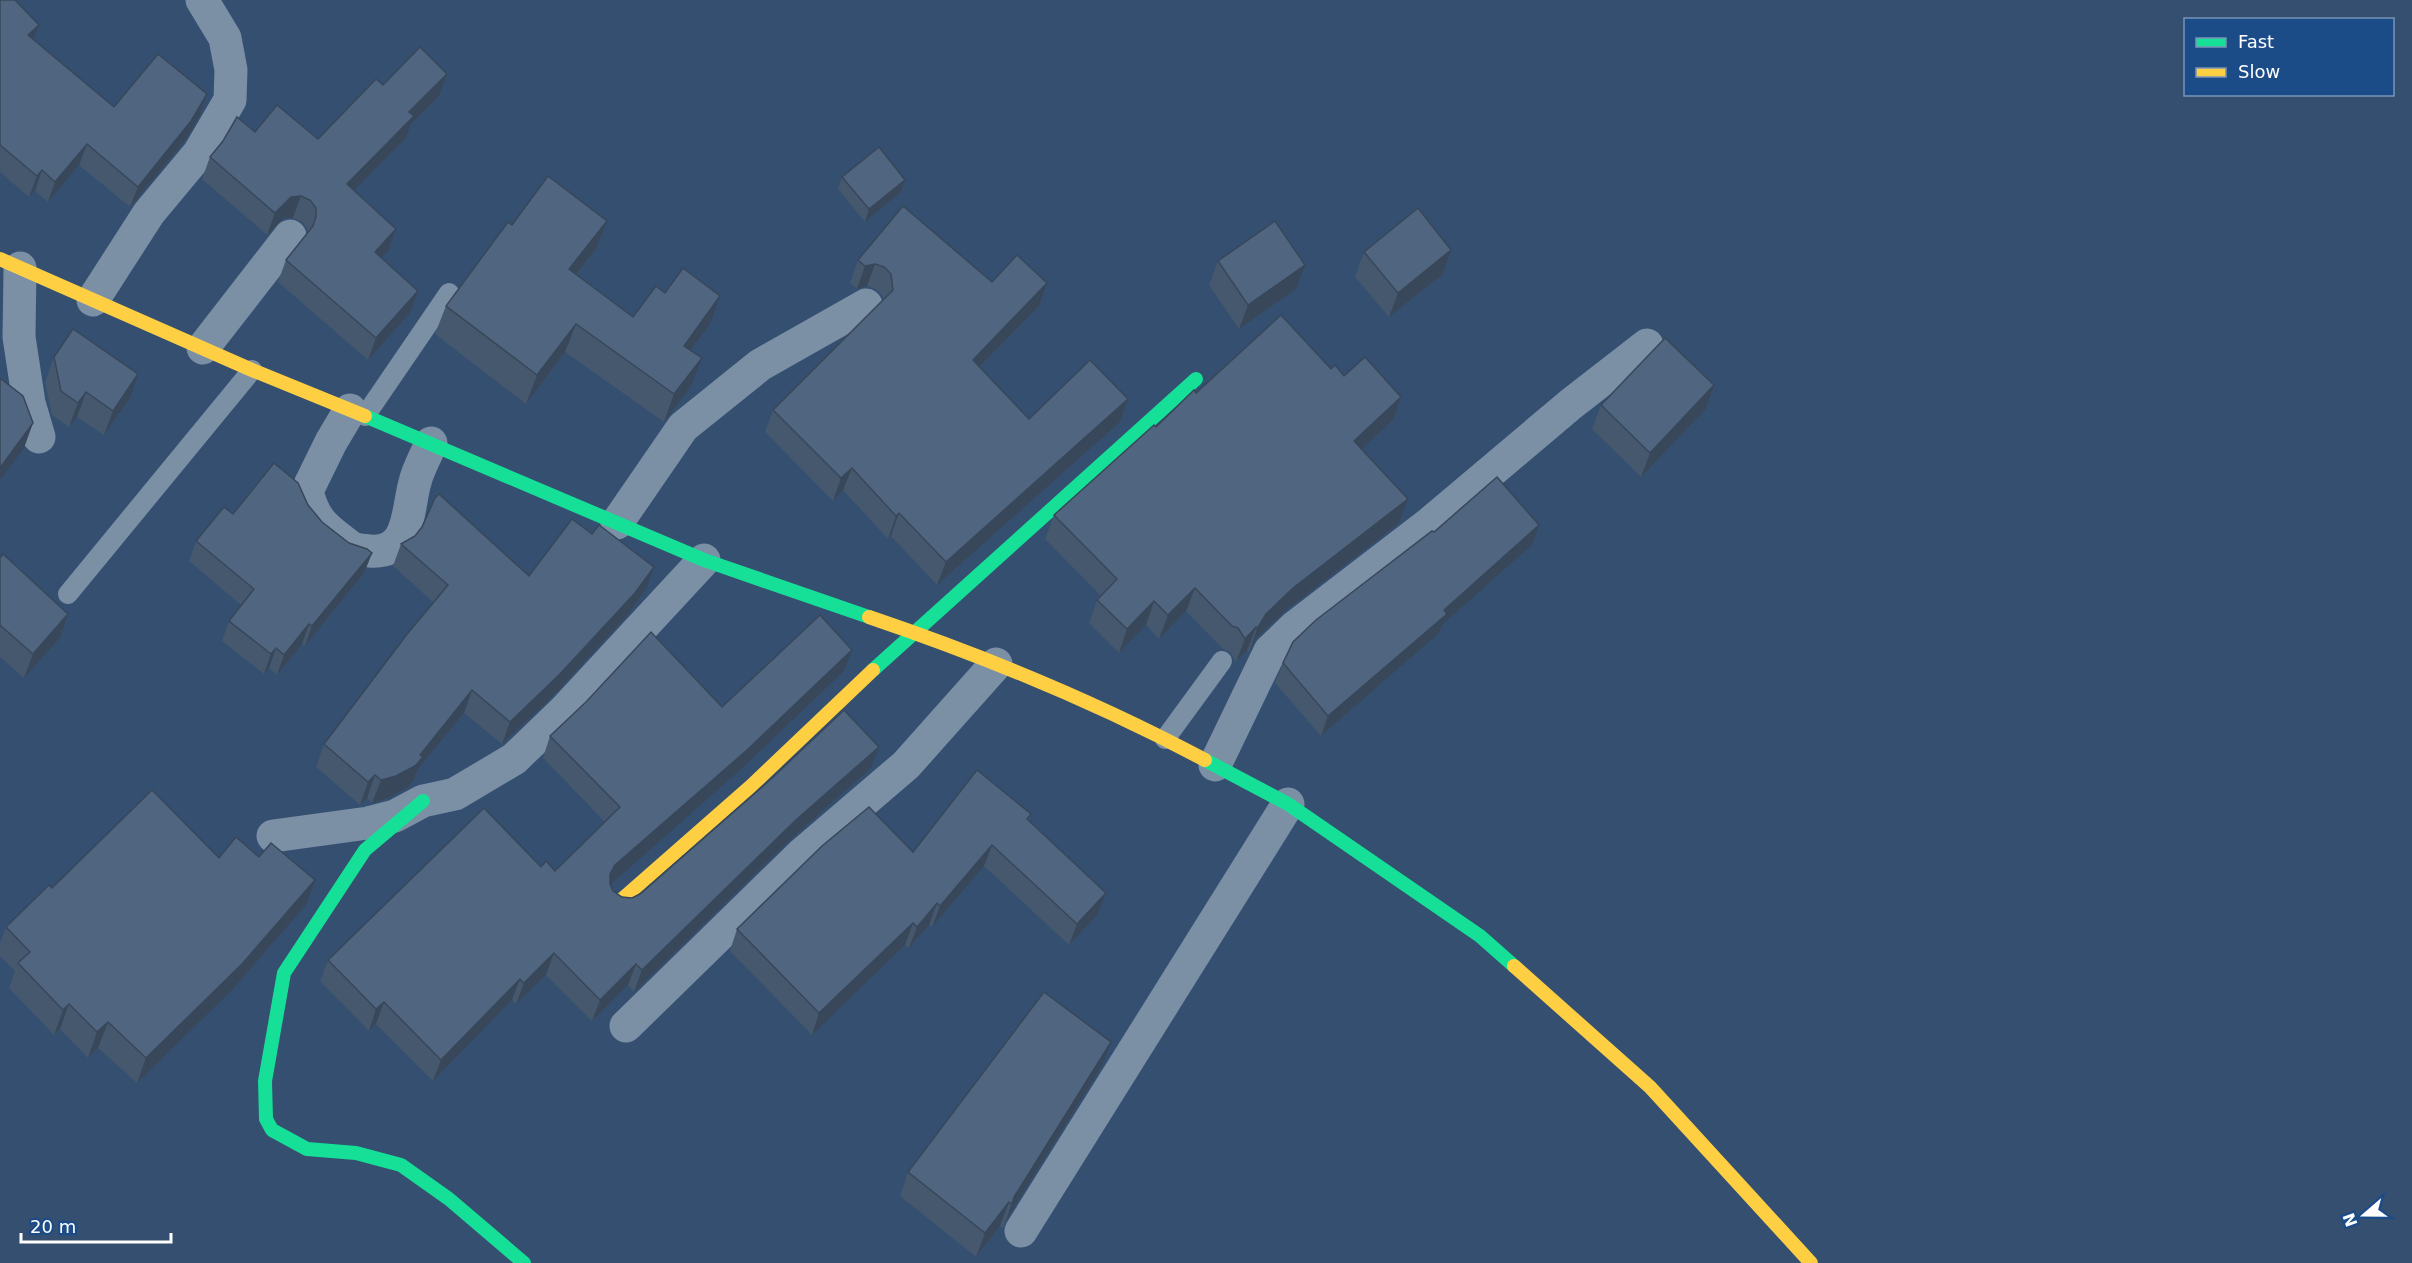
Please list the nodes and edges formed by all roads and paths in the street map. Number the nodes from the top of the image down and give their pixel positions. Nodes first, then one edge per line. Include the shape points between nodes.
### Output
1 (202, 0) edge
2 (290, 236) dead end
3 (10, 264) edge
4 (449, 293) dead end
5 (93, 300) junction
6 (866, 305) dead end
7 (1647, 345) dead end
8 (203, 348) junction
9 (252, 370) junction
10 (1196, 379) dead end
11 (358, 413) junction
12 (39, 437) dead end
13 (431, 443) junction
14 (617, 523) junction
15 (704, 560) junction
16 (68, 594) dead end
17 (913, 632) junction
18 (1222, 661) dead end
19 (996, 664) junction
20 (1165, 739) junction
21 (1215, 765) junction
22 (423, 801) junction
23 (1288, 804) junction
24 (273, 836) dead end
25 (620, 901) edge
26 (626, 1026) dead end
27 (1021, 1231) dead end
28 (524, 1263) edge
29 (1811, 1263) edge

1 - 5 street via 225,38 231,70 230,100 199,153 149,213
2 - 8 street
3 - 5 main road
3 - 12 street via 29,403
4 - 11 lane
5 - 8 main road
6 - 14 street via 760,365 683,427
7 - 21 street via 1430,523 1296,626 1270,651
8 - 9 main road
9 - 11 main road
9 - 16 lane
10 - 17 main road
11 - 13 main road
11 - 13 street via 331,442 307,491 312,511 353,550 379,552 397,543
13 - 14 main road
14 - 15 main road
15 - 17 main road
15 - 22 street via 564,711 513,759 455,794
17 - 19 main road
17 - 25 main road via 751,786
18 - 20 lane
19 - 20 main road
19 - 26 street via 906,765 802,854
20 - 21 main road
21 - 23 main road
22 - 24 street via 395,816 368,823
22 - 28 main road via 365,850 284,973 265,1081 266,1119 272,1130 308,1149 356,1152 401,1165 449,1199
23 - 27 street
23 - 29 main road via 1480,936 1650,1087

